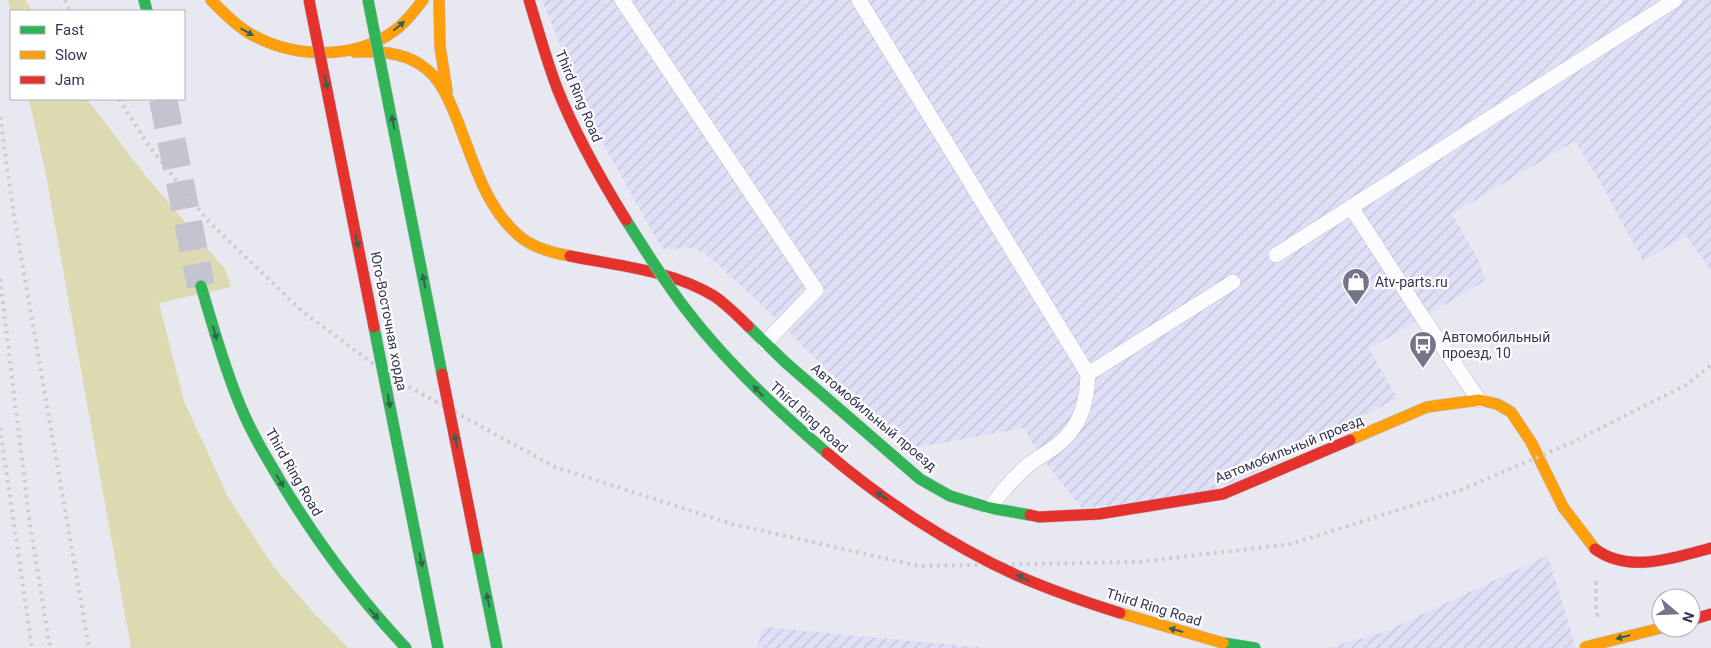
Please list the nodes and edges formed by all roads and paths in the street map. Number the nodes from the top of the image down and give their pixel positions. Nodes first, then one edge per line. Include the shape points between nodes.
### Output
1 (211, 0) edge
2 (309, 0) edge
3 (368, 0) edge
4 (423, 0) edge
5 (439, 0) edge
6 (529, 0) edge
7 (622, 0) edge
8 (859, 0) edge
9 (1675, 0) edge
10 (335, 53) junction
11 (450, 103) junction
12 (1350, 207) junction
13 (1276, 255) dead end
14 (1233, 282) dead end
15 (202, 286) tunnel mouth
16 (766, 343) junction
17 (1088, 374) junction
18 (1479, 400) junction
19 (990, 508) junction
20 (1711, 548) edge
21 (1596, 550) junction
22 (1600, 624) dead end
23 (1651, 630) edge
24 (406, 648) edge
25 (438, 648) edge
26 (497, 648) edge
27 (1255, 648) edge
28 (1577, 648) edge

1 -> 10 main road via 240,29 261,40 306,53
2 -> 25 main road, Юго-Восточная хорда, bridge
26 -> 3 main road, bridge
10 -> 4 main road via 364,46 389,34 410,17
5 - 11 main road via 440,58
27 -> 6 main road, Third Ring Road, bridge via 1151,624 1028,580 916,519 865,485 814,444 764,398 719,349 682,304 624,218 567,112
7 - 16 lane via 816,290
8 - 17 lane
9 - 12 lane
10 - 11 main road via 390,52 406,58 434,76
11 - 16 main road, Автомобильный проезд via 487,194 502,218 519,236 559,254 669,276 692,284 715,297
12 - 13 lane
12 - 18 lane
14 - 17 lane
15 -> 24 main road, Third Ring Road via 218,345 264,453 337,569
16 - 19 main road, Автомобильный проезд via 920,479 950,496
17 - 19 lane via 1087,395 1078,421 1065,438 1012,480
18 - 19 main road, Автомобильный проезд via 1427,407 1223,494 1099,514 1039,517
18 - 21 main road, Автомобильный проезд via 1497,404 1511,412 1531,442 1563,507
20 - 21 main road via 1665,561 1637,562 1613,558
21 - 22 path via 1596,607
23 -> 28 main road, bridge

